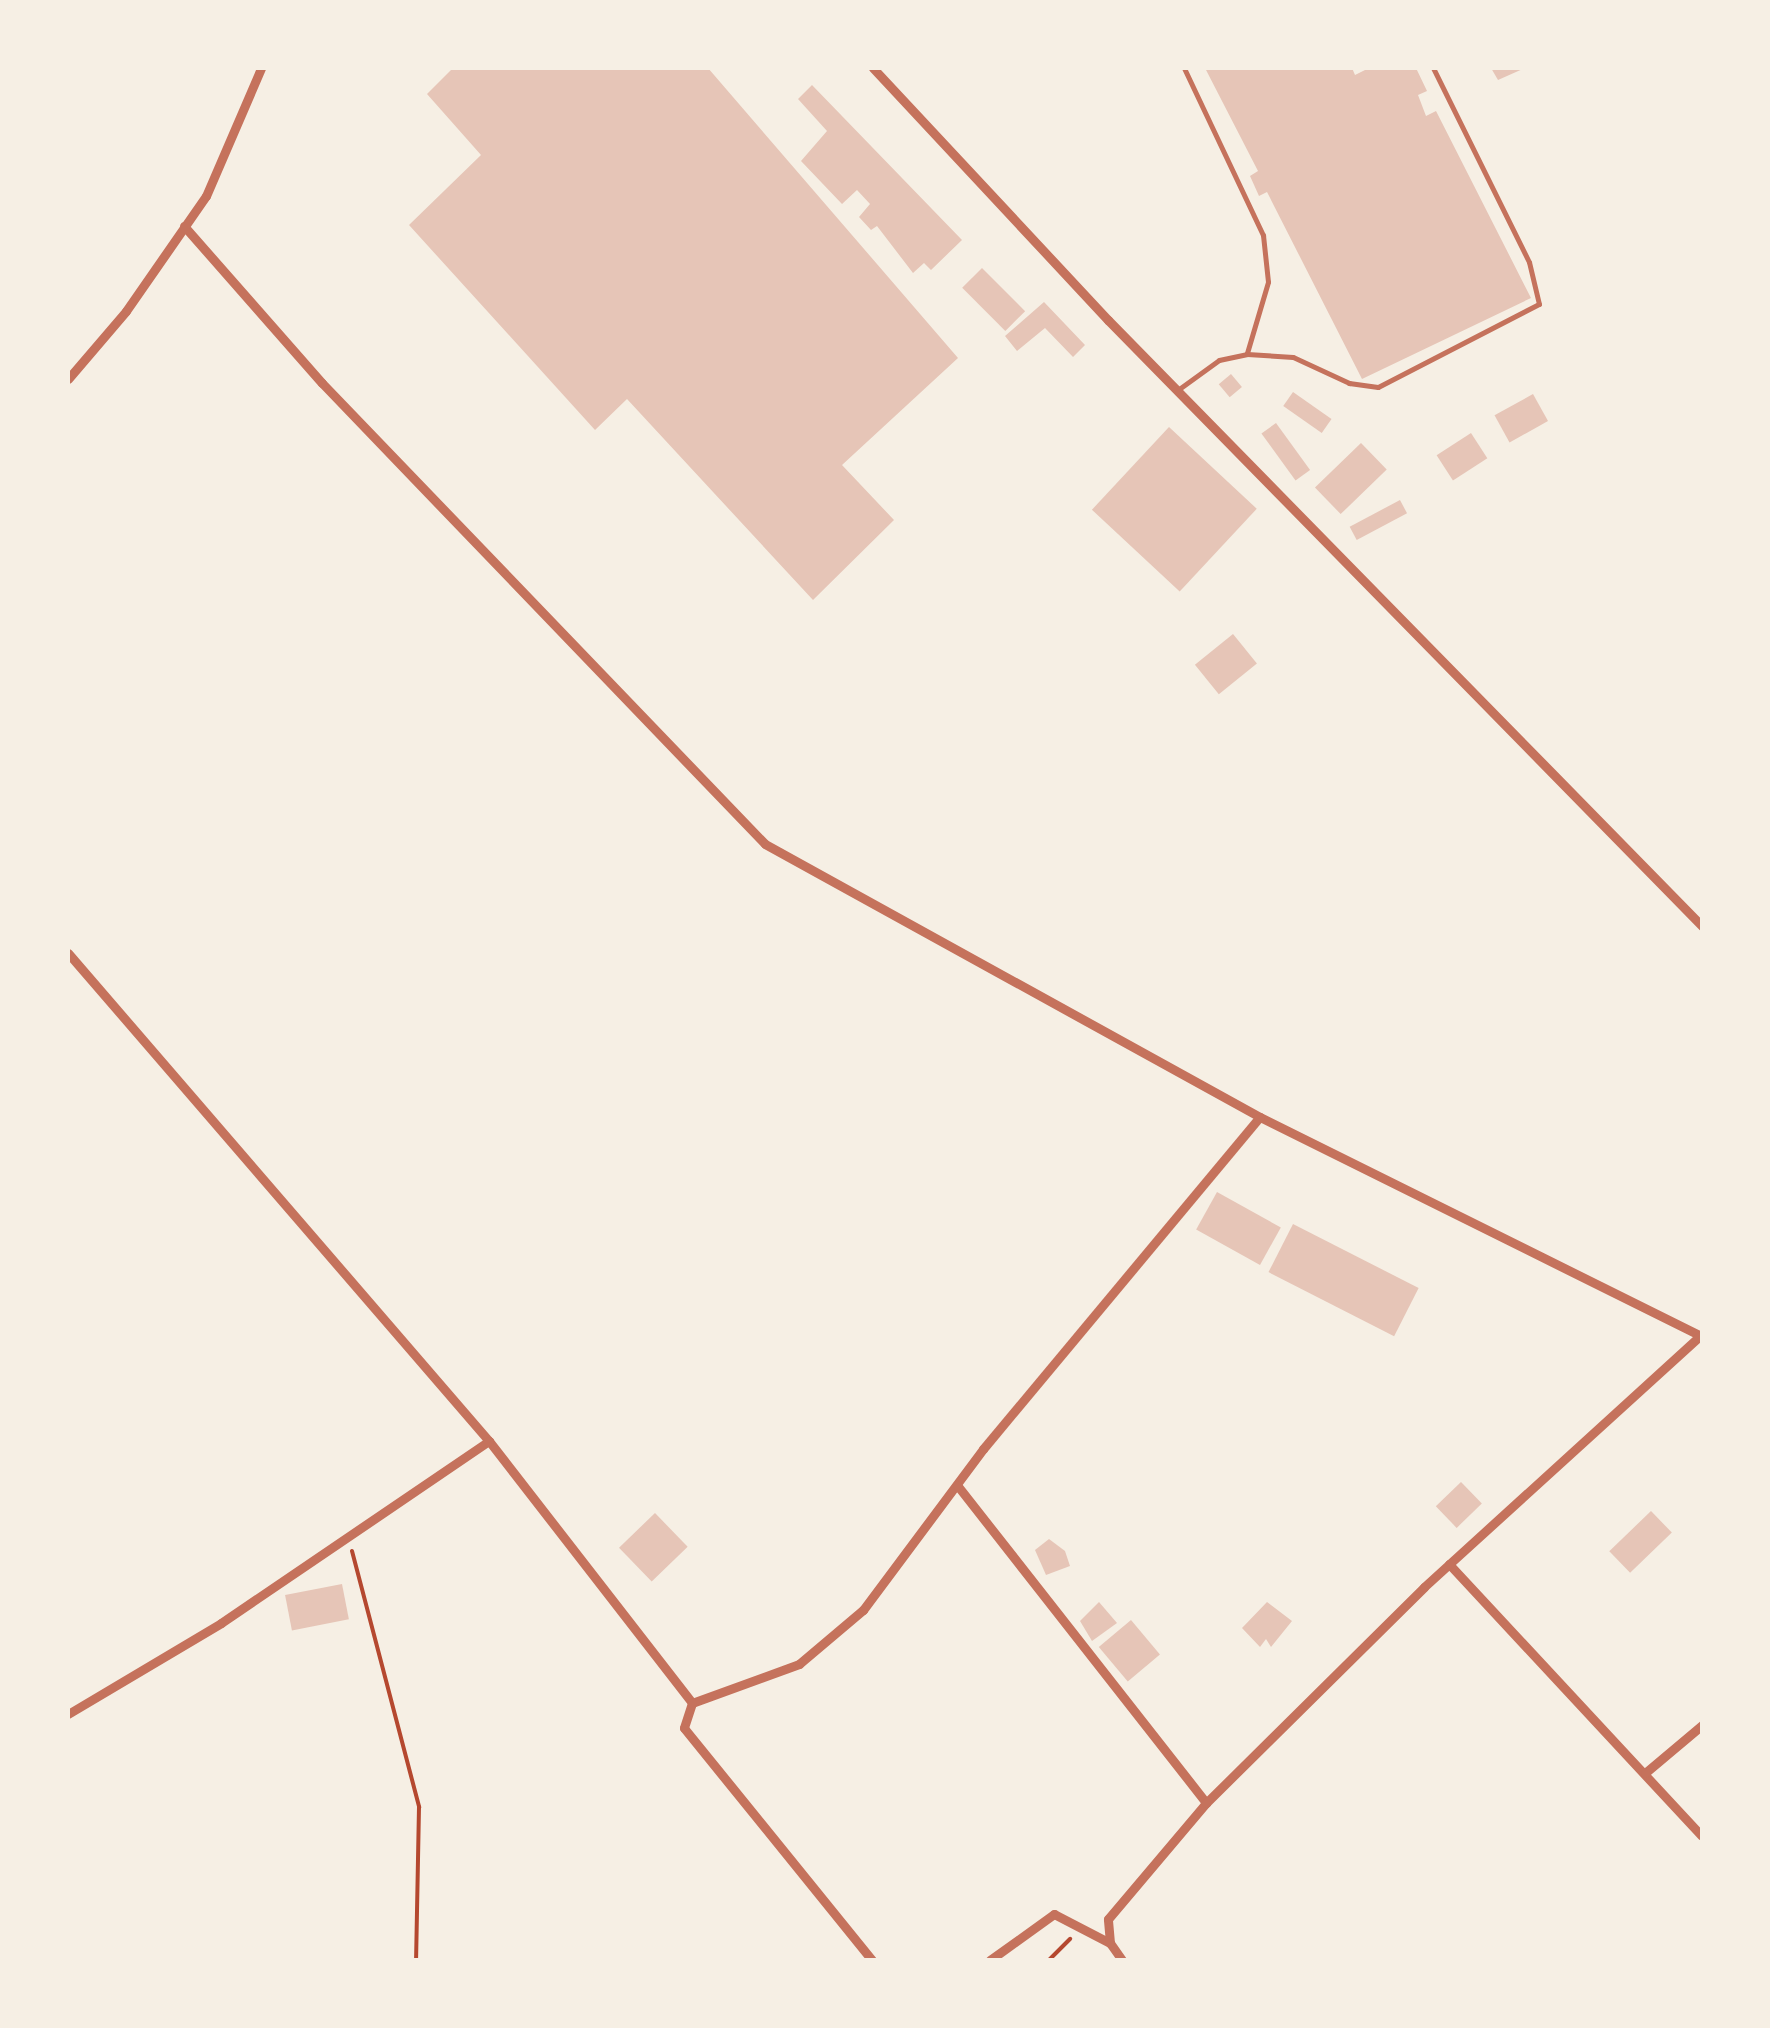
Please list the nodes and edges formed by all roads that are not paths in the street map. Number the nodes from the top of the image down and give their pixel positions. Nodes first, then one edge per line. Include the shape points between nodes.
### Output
1 (261, 68) edge
2 (873, 68) edge
3 (1184, 68) edge
4 (1433, 68) edge
5 (184, 226) junction
6 (1247, 354) junction
7 (68, 379) edge
8 (1179, 390) junction
9 (1702, 926) edge
10 (68, 953) edge
11 (1260, 1116) junction
12 (1702, 1335) edge
13 (489, 1441) junction
14 (956, 1485) junction
15 (1449, 1564) junction
16 (692, 1703) junction
17 (68, 1714) edge
18 (1702, 1725) edge
19 (1645, 1773) junction
20 (1206, 1803) junction
21 (1702, 1836) edge
22 (1110, 1943) junction
23 (872, 1960) edge
24 (990, 1960) edge
25 (1122, 1960) edge

1 - 5 street via 206,196
2 - 8 street
3 - 6 lane via 1264,235 1268,282
4 - 6 lane via 1529,262 1538,304 1378,386 1350,383 1294,357
5 - 7 street
5 - 11 street via 322,383 766,844
6 - 8 lane via 1219,360
8 - 9 street
10 - 13 street
11 - 12 street
11 - 14 street
12 - 15 street
13 - 16 street
13 - 17 street via 221,1623
14 - 16 street via 896,1569 834,1638 799,1664
14 - 20 street
15 - 19 street
15 - 20 street
16 - 23 street via 684,1728
18 - 19 street
19 - 21 street
20 - 22 street via 1119,1899 1108,1919
22 - 24 street via 1054,1914
22 - 25 street

